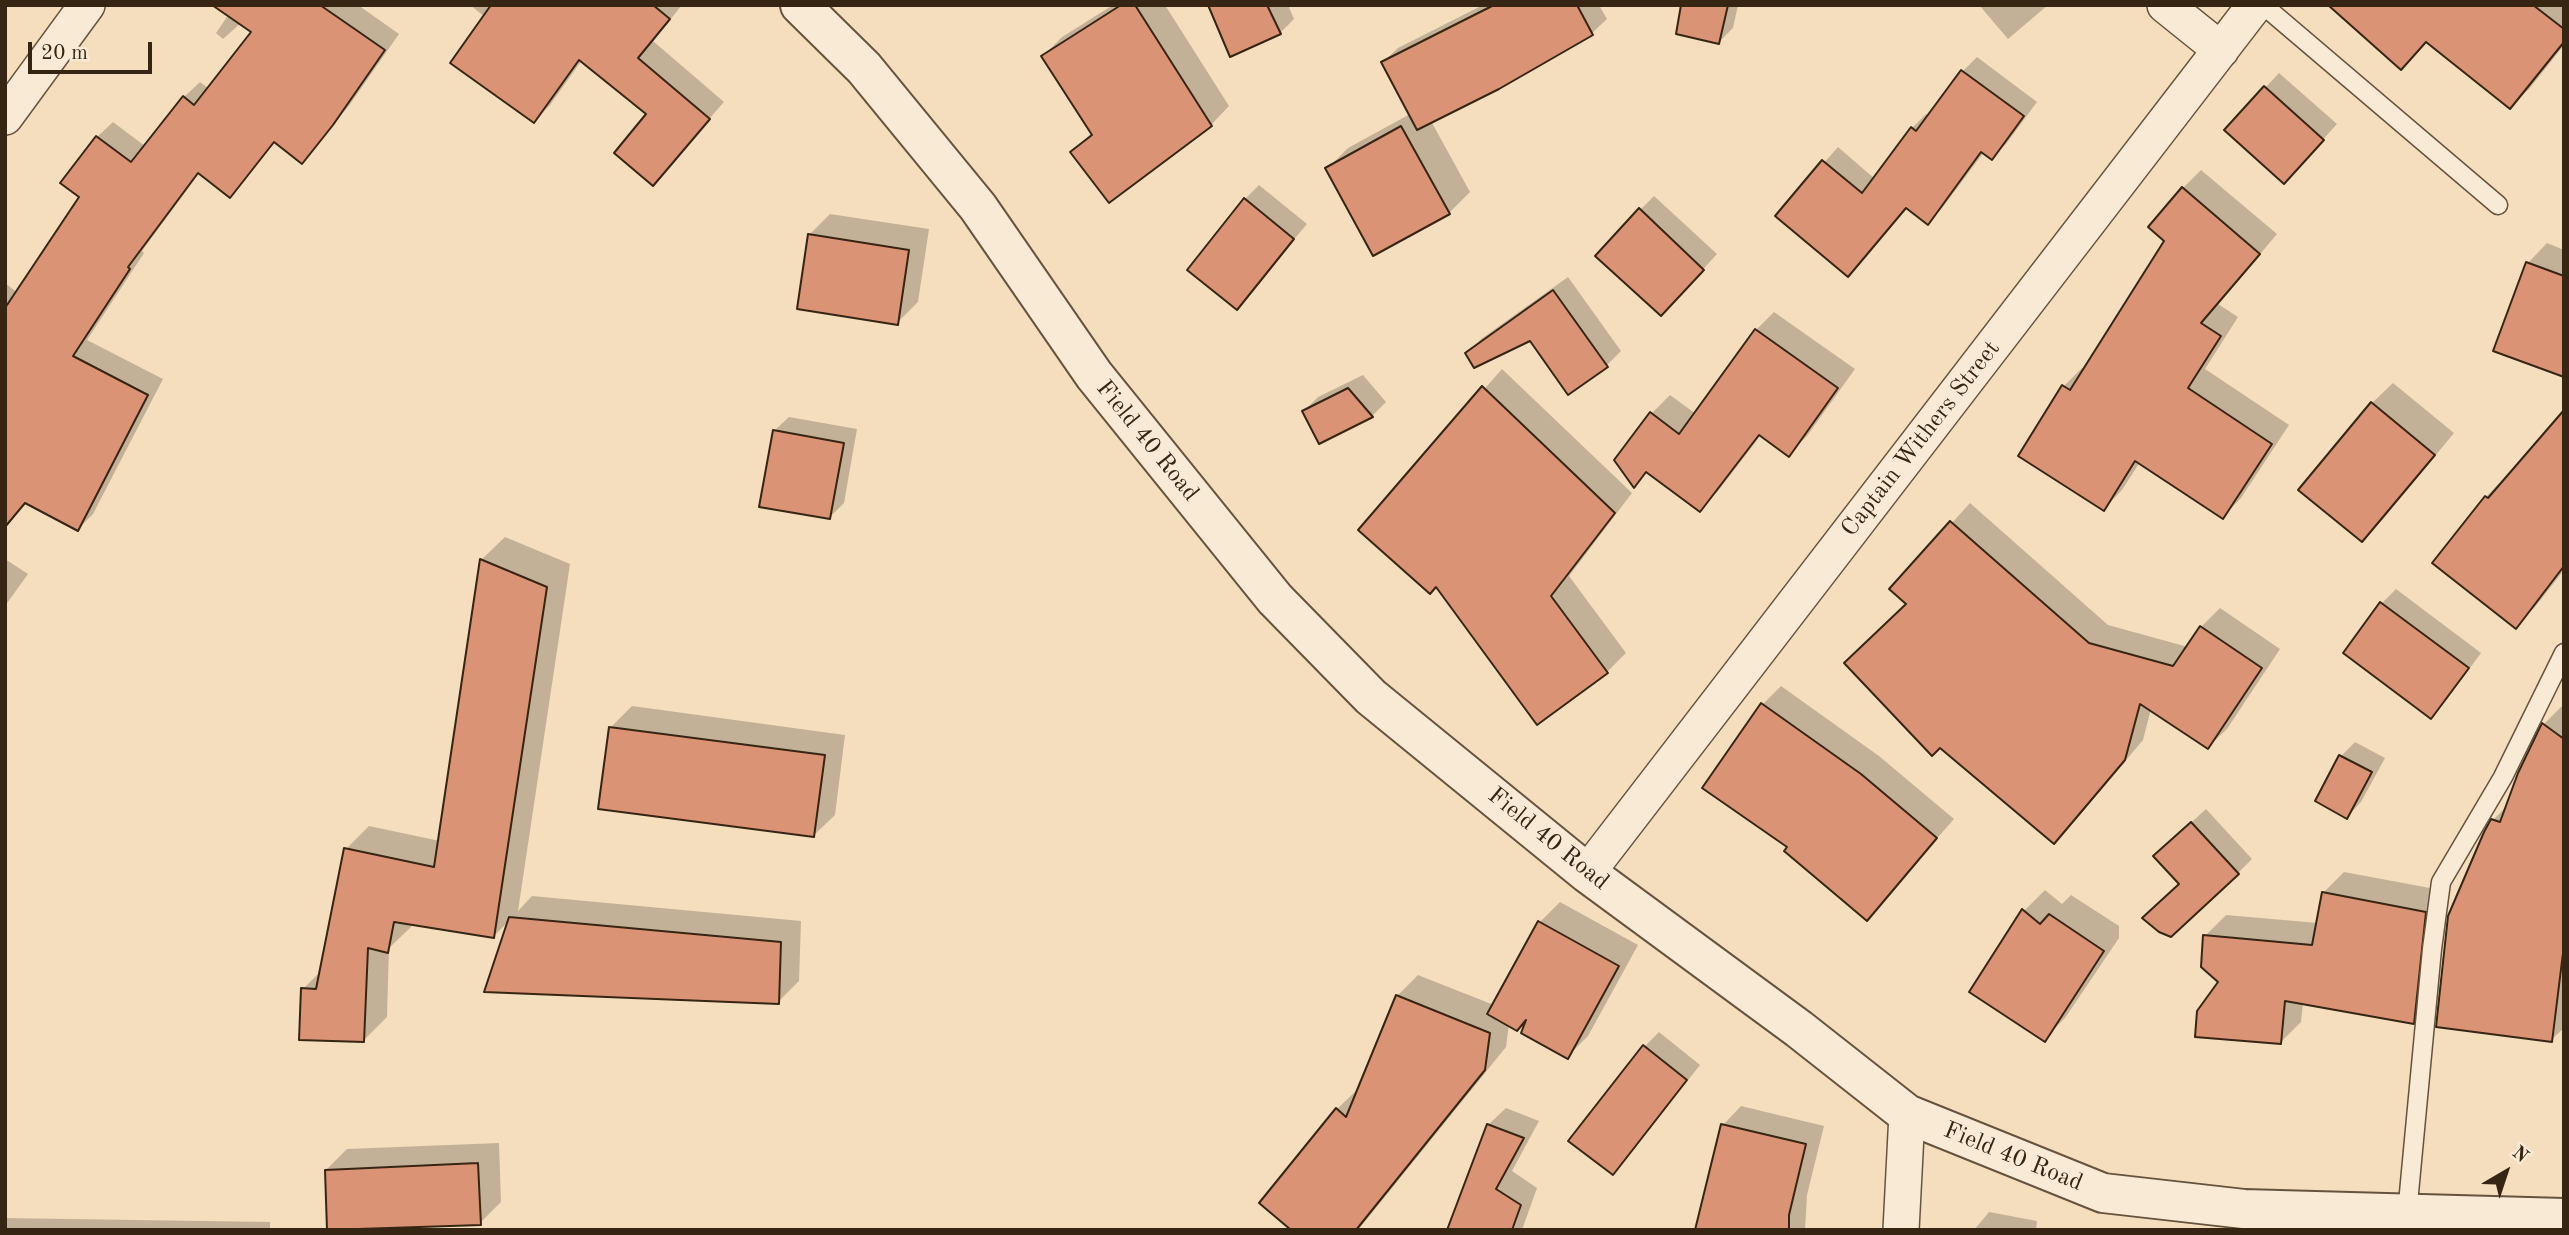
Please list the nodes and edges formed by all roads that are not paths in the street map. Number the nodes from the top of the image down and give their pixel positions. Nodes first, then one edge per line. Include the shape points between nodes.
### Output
1 (88, 5) edge
2 (800, 5) edge
3 (2165, 5) edge
4 (2255, 5) edge
5 (2263, 5) edge
6 (2221, 50) junction
7 (5, 117) edge
8 (2498, 205) dead end
9 (2564, 653) edge
10 (1587, 873) junction
11 (1906, 1114) junction
12 (2407, 1214) junction
13 (2564, 1218) edge
14 (1900, 1230) edge

1 - 7 street
2 - 10 street, Field 40 Road via 864,68 978,208 1094,375 1275,599 1371,697
3 - 6 street
4 - 6 street, Captain Withers Street
5 - 8 lane
6 - 10 street, Captain Withers Street
9 - 12 lane via 2503,777 2441,882
10 - 11 street, Field 40 Road
11 - 12 street, Field 40 Road via 2103,1194 2244,1209
11 - 14 street
12 - 13 street, Field 40 Road

